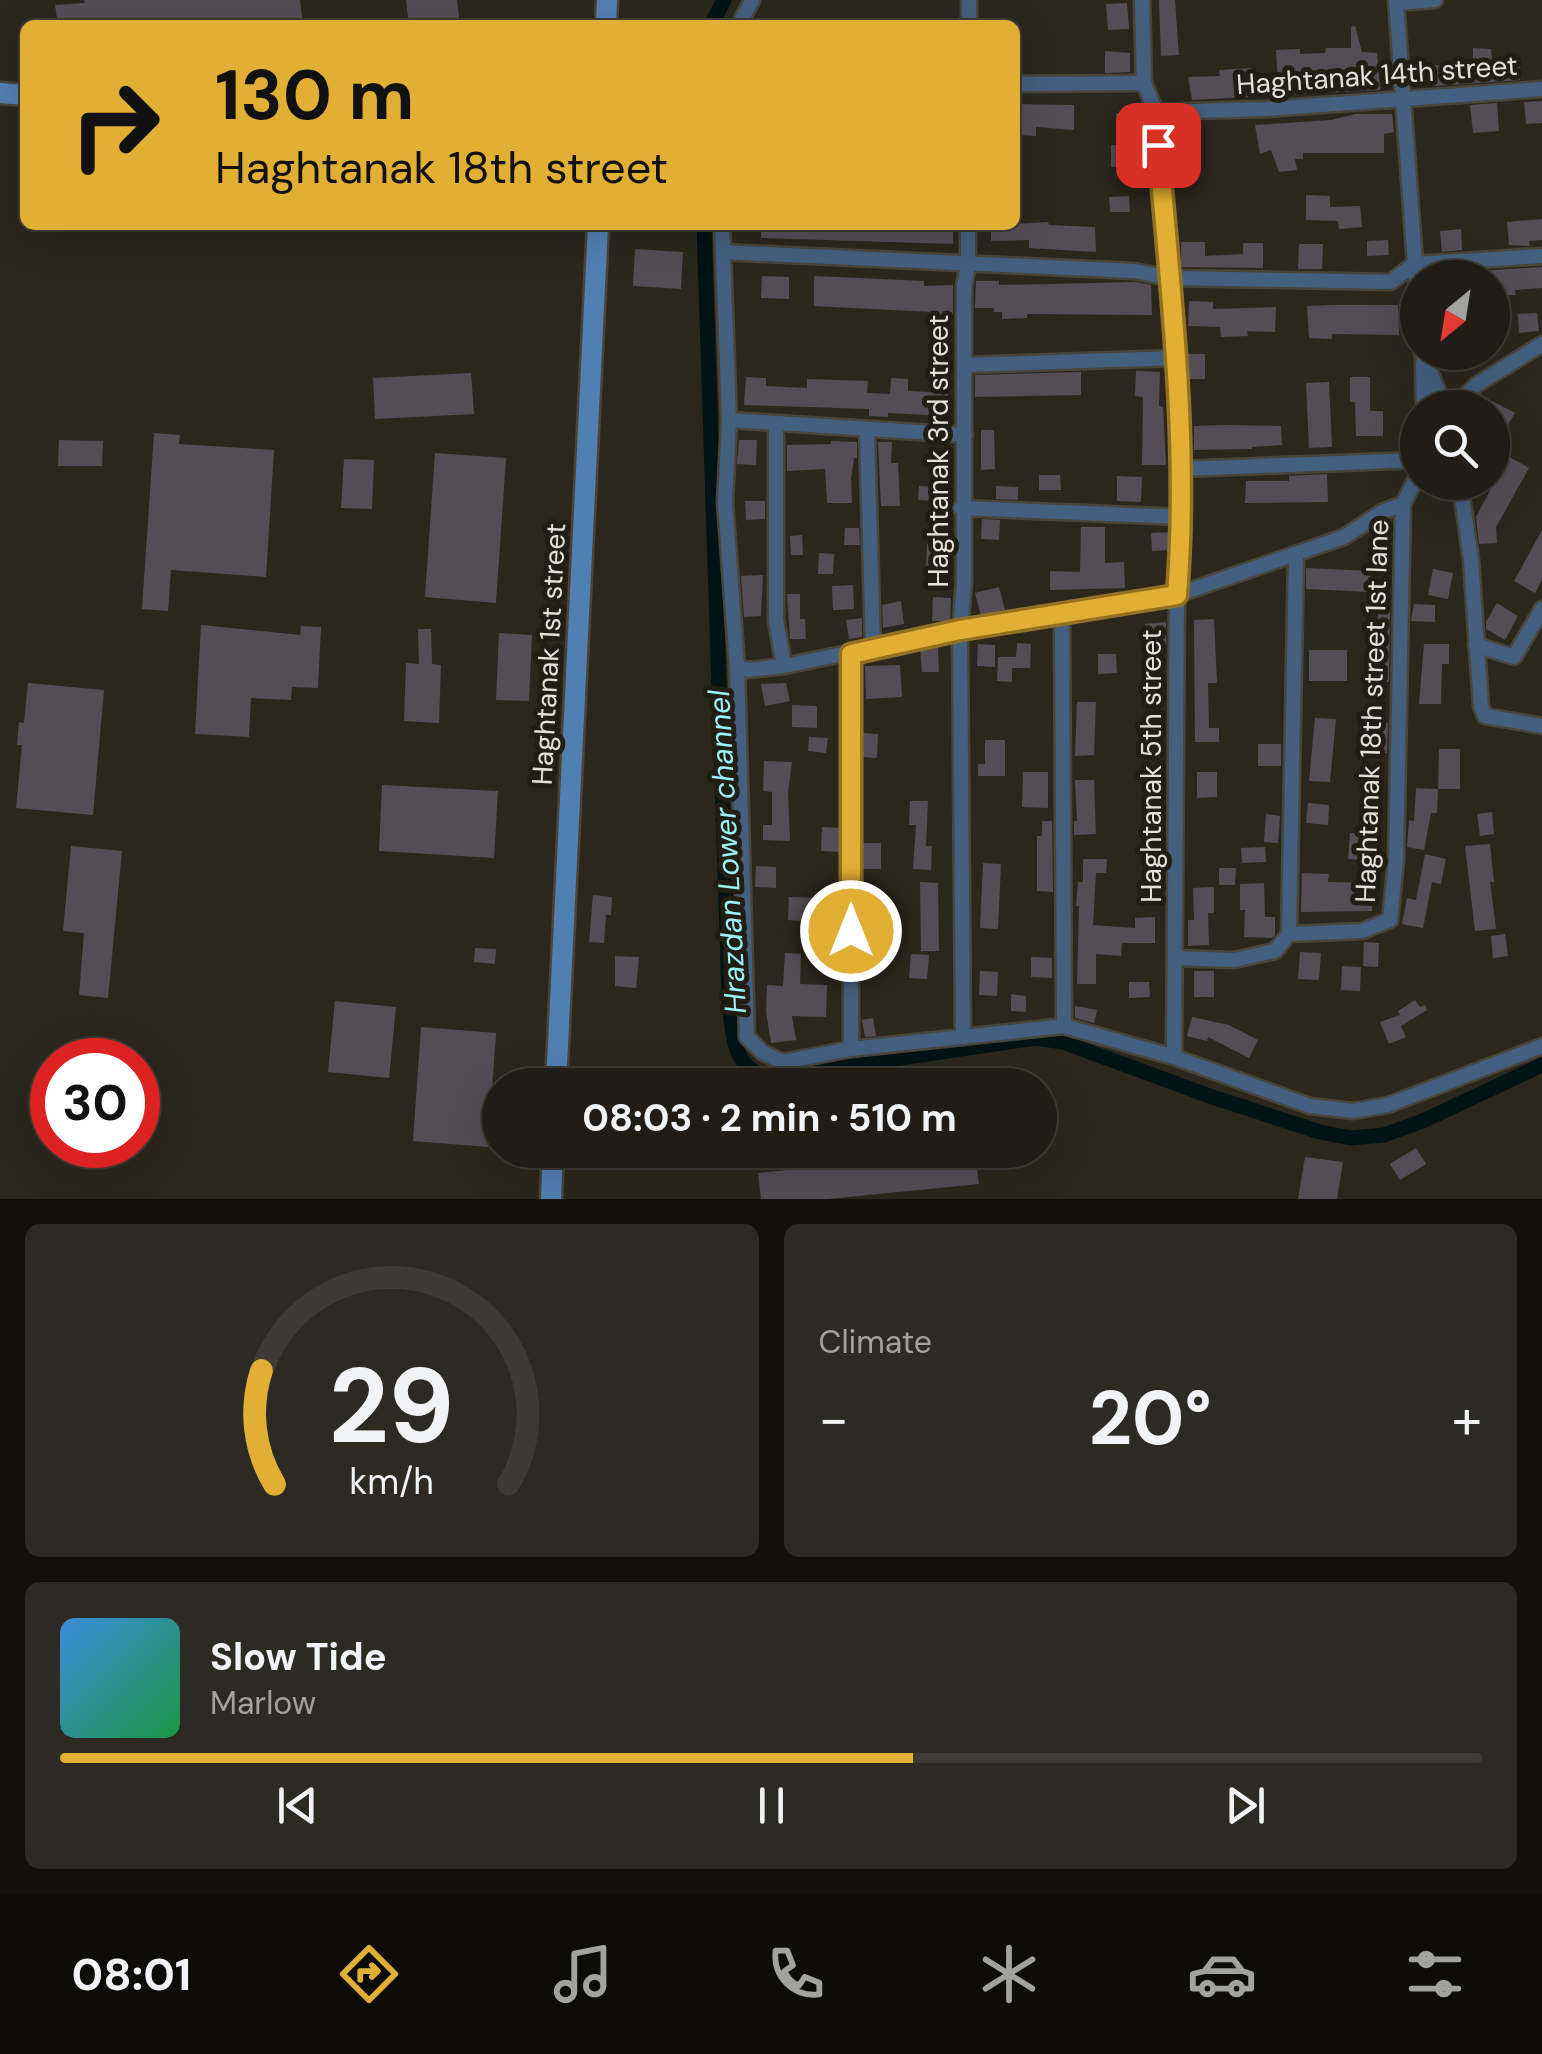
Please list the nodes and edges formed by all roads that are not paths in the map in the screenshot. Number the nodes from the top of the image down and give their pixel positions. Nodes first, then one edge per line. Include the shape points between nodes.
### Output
1 (1142, 0) edge
2 (1435, 0) edge
3 (1397, 2) edge
4 (1144, 83) junction
5 (1020, 84) edge
6 (1542, 89) edge
7 (1404, 100) junction
8 (1156, 112) junction
9 (598, 230) edge
10 (722, 230) edge
11 (968, 230) edge
12 (722, 252) junction
13 (1542, 256) edge
14 (1414, 260) edge
15 (1478, 260) edge
16 (968, 265) junction
17 (1400, 275) edge
18 (1170, 278) junction
19 (1542, 344) edge
20 (1176, 358) junction
21 (964, 365) junction
22 (1470, 390) edge
23 (729, 420) junction
24 (776, 425) junction
25 (866, 431) junction
26 (965, 436) junction
27 (1400, 461) edge
28 (1181, 469) junction
29 (1405, 500) edge
30 (1463, 500) edge
31 (1403, 504) junction
32 (962, 508) junction
33 (1183, 518) junction
34 (1296, 555) junction
35 (1177, 595) junction
36 (1542, 609) edge
37 (1062, 614) junction
38 (960, 630) junction
39 (1476, 645) junction
40 (873, 648) junction
41 (851, 654) junction
42 (737, 666) junction
43 (784, 666) junction
44 (1542, 726) edge
45 (1289, 934) junction
46 (1174, 958) junction
47 (1064, 1026) junction
48 (964, 1037) junction
49 (1542, 1046) edge
50 (851, 1049) junction
51 (1174, 1056) junction
52 (557, 1068) edge
53 (552, 1168) edge
54 (550, 1199) edge

1 - 4 street, Haghtanak 5th street
2 - 3 street
3 - 7 street
4 - 5 street
4 - 8 street, Haghtanak 5th street
6 - 7 street, Haghtanak 14th street
7 - 8 street, Haghtanak 14th street
7 - 14 street
8 - 18 street, Haghtanak 5th street
9 - 52 main road, Haghtanak 1st street
10 - 12 street
11 - 16 street, Haghtanak 3rd street
12 - 16 street
12 - 23 street
13 - 15 street
16 - 18 street
16 - 21 street, Haghtanak 3rd street
17 - 18 street via 1391,282
18 - 20 street, Haghtanak 5th street
19 - 22 street
20 - 21 street
20 - 28 street, Haghtanak 5th street
21 - 26 street, Haghtanak 3rd street
23 - 24 street
23 - 42 street via 724,502
24 - 25 street
24 - 43 street via 776,620
25 - 26 street
25 - 40 street
26 - 32 street, Haghtanak 3rd street
27 - 28 street
28 - 33 street, Haghtanak 5th street
29 - 31 street
30 - 39 street
31 - 34 street via 1344,538
31 - 45 street, Haghtanak 18th street 1st lane via 1390,920 1362,931
32 - 33 street
32 - 38 street, Haghtanak 3rd street
33 - 35 street, Haghtanak 5th street
34 - 35 street
34 - 45 street
35 - 37 street
35 - 46 street, Haghtanak 5th street
36 - 39 street via 1514,657
37 - 38 street
37 - 47 street
38 - 40 street
38 - 48 street, Haghtanak 3rd street
39 - 44 street via 1484,716
40 - 41 street
41 - 43 street
41 - 50 street
42 - 43 street
42 - 50 street via 747,1036 782,1062
45 - 46 street via 1276,952 1234,960
46 - 51 street, Haghtanak 5th street
47 - 48 street
47 - 51 street
48 - 50 street
49 - 51 street via 1388,1105 1353,1111 1310,1106
53 - 54 main road

